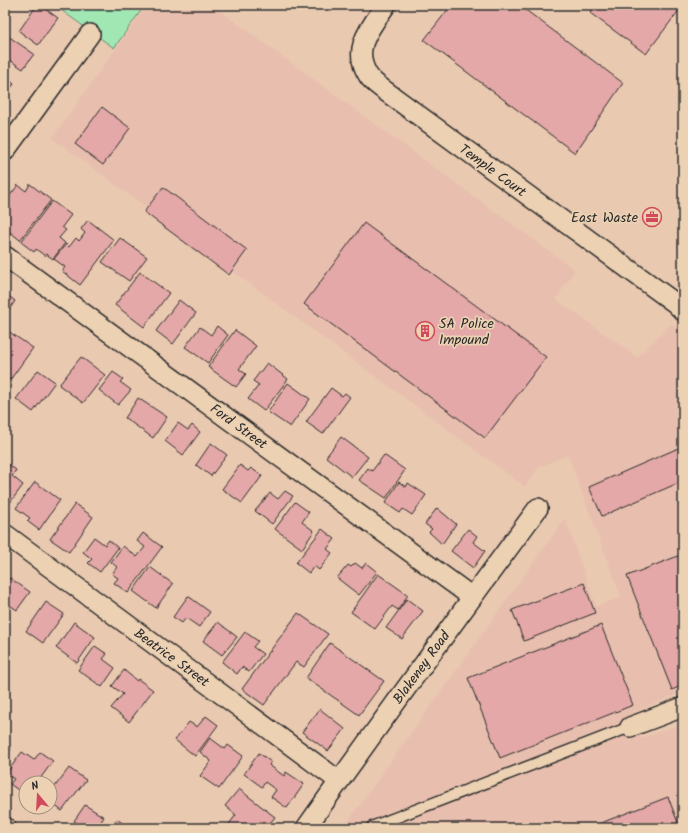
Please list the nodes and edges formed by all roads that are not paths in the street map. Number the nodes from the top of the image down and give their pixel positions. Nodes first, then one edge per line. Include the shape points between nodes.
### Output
1 (386, 5) edge
2 (90, 34) dead end
3 (5, 151) edge
4 (5, 256) edge
5 (683, 311) edge
6 (538, 508) dead end
7 (5, 534) edge
8 (472, 596) junction
9 (683, 707) edge
10 (630, 727) joint
11 (339, 781) junction
12 (306, 828) edge
13 (370, 828) edge

1 - 5 street, Temple Court via 364,37 361,62 368,76
2 - 3 street
4 - 8 street, Ford Street
6 - 8 street, Blakeney Road
7 - 11 street, Beatrice Street
8 - 11 street, Blakeney Road
9 - 10 street
10 - 13 lane
11 - 12 street, Blakeney Road

